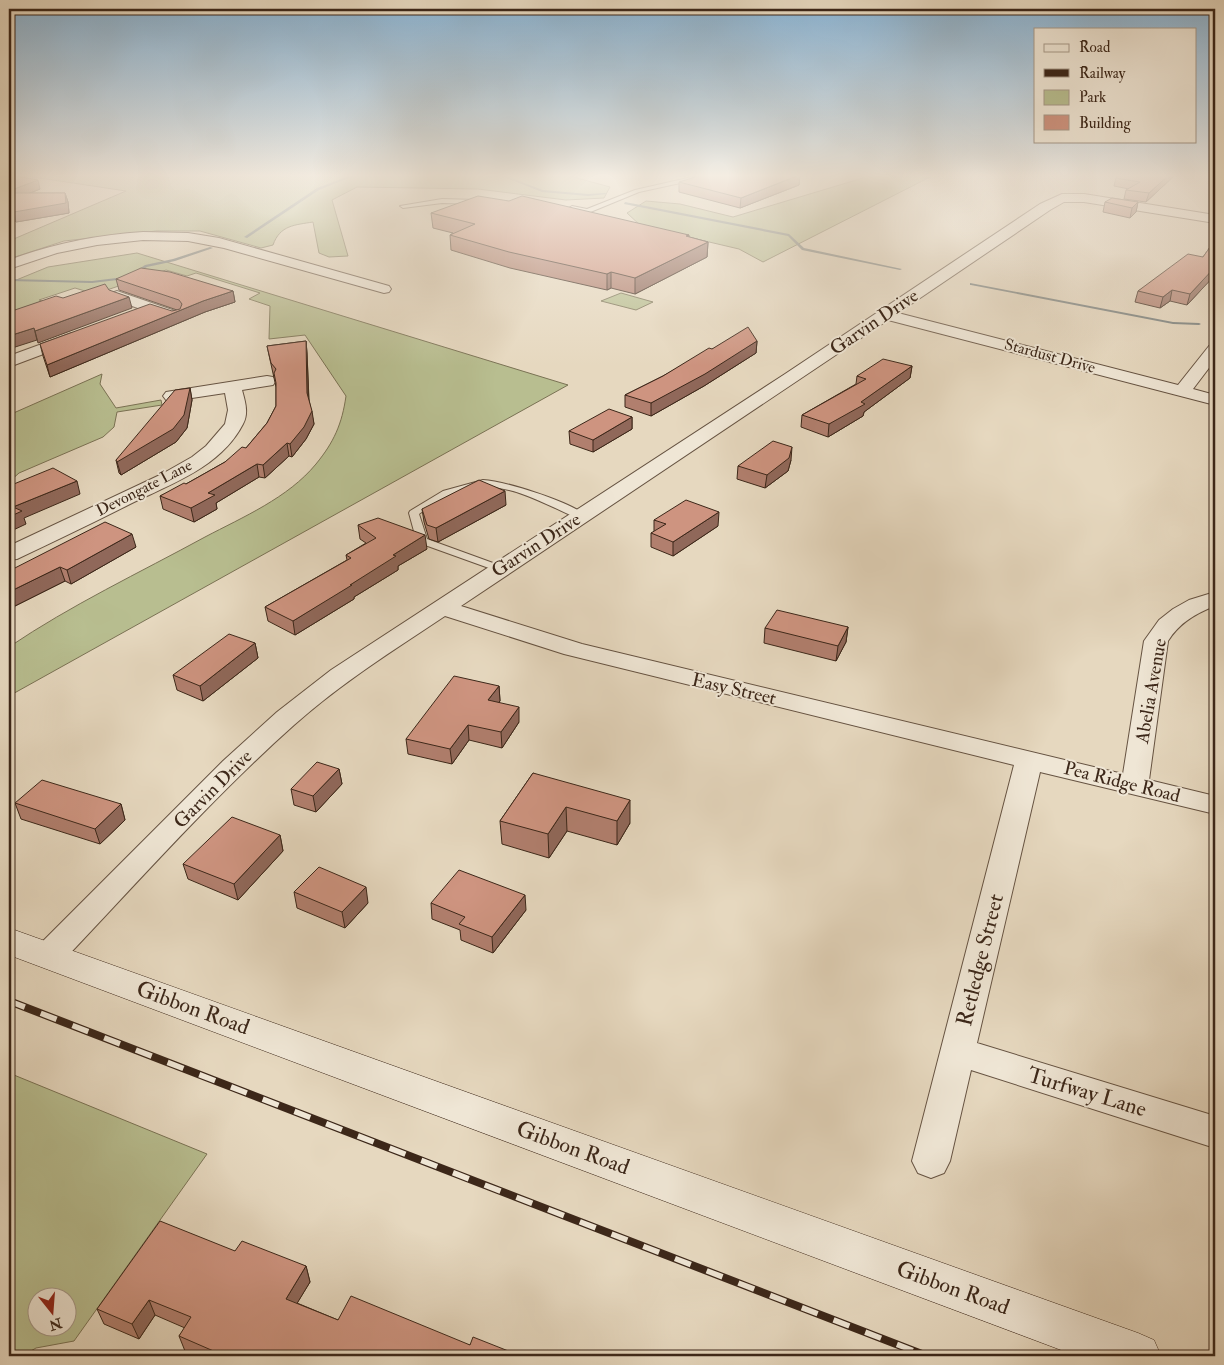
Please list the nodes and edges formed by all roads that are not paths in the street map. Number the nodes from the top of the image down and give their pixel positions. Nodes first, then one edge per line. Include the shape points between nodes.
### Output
1 (115, 239) edge
2 (198, 239) edge
3 (998, 239) edge
4 (9, 265) edge
5 (384, 289) dead end
6 (117, 296) edge
7 (150, 308) junction
8 (885, 314) junction
9 (127, 316) edge
10 (175, 316) edge
11 (89, 331) edge
12 (1215, 349) edge
13 (9, 362) edge
14 (267, 381) dead end
15 (232, 386) junction
16 (1183, 391) junction
17 (172, 396) edge
18 (1215, 400) edge
19 (581, 516) junction
20 (404, 534) edge
21 (422, 540) junction
22 (9, 554) edge
23 (500, 568) junction
24 (1215, 599) edge
25 (441, 607) junction
26 (1029, 759) junction
27 (1135, 785) junction
28 (1215, 805) edge
29 (9, 940) edge
30 (49, 956) junction
31 (958, 1052) junction
32 (1215, 1132) edge
33 (931, 1161) dead end
34 (1138, 1356) edge

1 - 4 street via 42,253
2 - 5 street
3 - 8 street, Garvin Drive
6 - 7 street
7 - 9 street
7 - 10 street
8 - 16 street, Stardust Drive
8 - 19 street, Garvin Drive
11 - 13 street
12 - 16 street
14 - 15 street
15 - 17 street
15 - 22 street, Devongate Lane via 235,422 210,452 174,476
16 - 18 street, Stardust Drive
19 - 21 lane via 504,486 484,483 448,491 414,513
19 - 23 street, Garvin Drive
20 - 21 lane
21 - 23 lane
23 - 25 street, Garvin Drive
24 - 27 street, Abelia Avenue via 1177,615 1156,641
25 - 26 street, Easy Street via 602,656
25 - 30 street, Garvin Drive via 347,670 286,718 233,767
26 - 27 street, Pea Ridge Road
26 - 31 street, Retledge Street
27 - 28 street, Pea Ridge Road
29 - 30 main road, Gibbon Road
30 - 34 main road, Gibbon Road
31 - 32 street, Turfway Lane
31 - 33 street, Retledge Street

